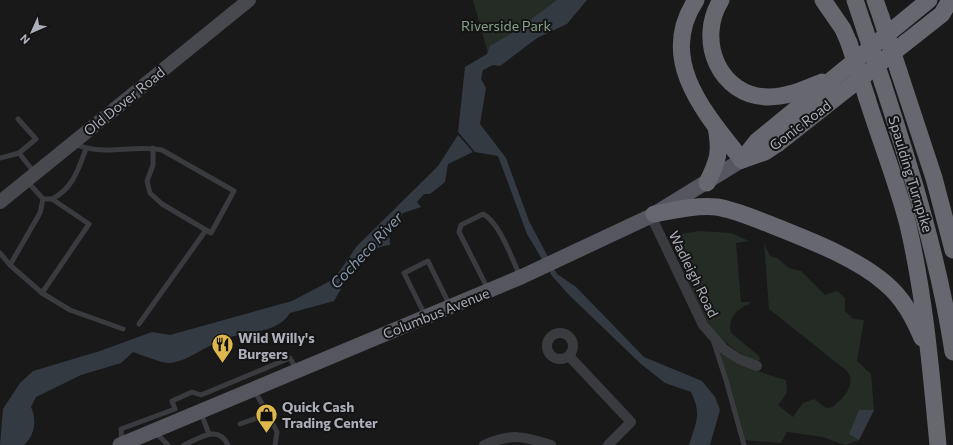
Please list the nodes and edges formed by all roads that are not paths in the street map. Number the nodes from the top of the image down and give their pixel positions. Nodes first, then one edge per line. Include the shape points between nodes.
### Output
1 (248, 0) edge
2 (696, 0) edge
3 (721, 0) edge
4 (823, 0) edge
5 (855, 0) edge
6 (875, 0) edge
7 (928, 0) edge
8 (950, 0) edge
9 (835, 77) junction
10 (18, 119) dead end
11 (716, 125) junction
12 (72, 143) junction
13 (153, 148) junction
14 (86, 149) junction
15 (19, 153) junction
16 (0, 158) edge
17 (742, 160) junction
18 (30, 177) junction
19 (707, 183) junction
20 (43, 199) junction
21 (52, 199) junction
22 (0, 202) edge
23 (652, 215) junction
24 (206, 230) junction
25 (953, 250) edge
26 (0, 253) edge
27 (10, 265) junction
28 (520, 277) junction
29 (489, 291) junction
30 (42, 293) junction
31 (450, 307) junction
32 (426, 317) junction
33 (139, 324) dead end
34 (123, 329) dead end
35 (711, 335) junction
36 (953, 352) edge
37 (568, 356) dead end
38 (930, 356) junction
39 (757, 366) dead end
40 (297, 370) junction
41 (254, 388) junction
42 (201, 412) junction
43 (268, 414) junction
44 (240, 424) dead end
45 (155, 431) junction
46 (209, 434) junction
47 (121, 445) edge
48 (168, 445) edge
49 (184, 445) edge
50 (228, 445) edge
51 (275, 445) edge
52 (484, 445) edge
53 (551, 445) edge
54 (608, 445) edge
55 (744, 445) edge
56 (938, 445) edge

1 - 12 street, Old Dover Road
2 - 11 highway via 685,24 682,39 683,62 689,84
3 - 9 highway via 711,19 711,51 722,72 744,91 756,95 783,95
4 - 38 highway, bridge via 849,43 907,224 921,288
5 - 36 highway, Spaulding Turnpike, bridge via 933,246
6 - 25 highway, Spaulding Turnpike, bridge via 934,178
7 - 9 highway, Gonic Road
8 - 17 highway, Gonic Road via 942,14 777,144 765,152
9 - 17 highway, Gonic Road via 756,141
10 - 15 lane via 36,139
11 - 17 highway
11 - 19 highway via 719,156
12 - 14 lane
12 - 18 street, Old Dover Road
13 - 14 lane via 116,151
13 - 24 lane via 153,165 147,181 150,193 162,204
13 - 24 lane via 171,154 234,191 211,233
14 - 21 lane via 72,183 61,195
15 - 16 lane
15 - 18 lane
17 - 19 main road, Columbus Avenue
18 - 20 lane
18 - 22 street, Old Dover Road
19 - 23 main road, Columbus Avenue
20 - 21 lane
20 - 27 lane via 40,214
21 - 30 lane via 89,224
23 - 28 main road, Columbus Avenue
23 - 35 street, Wadleigh Road via 696,311
23 - 38 highway via 697,207 725,209 798,236 840,256 885,283 898,295 912,315
24 - 33 lane
26 - 27 lane
27 - 30 lane
28 - 29 main road, Columbus Avenue
28 - 29 lane via 503,240 489,218 483,214 461,226 458,232
29 - 31 main road, Columbus Avenue
30 - 34 lane via 70,310
31 - 32 main road, Columbus Avenue
31 - 32 lane via 428,261 404,272
32 - 40 main road, Columbus Avenue
35 - 39 street, Wadleigh Road via 724,349 739,359
35 - 55 lane
37 - 54 street via 631,422
38 - 56 highway
40 - 41 main road, Columbus Avenue
40 - 47 lane via 290,358 201,395 192,392 172,401 175,409 121,429
41 - 42 main road, Columbus Avenue
41 - 43 lane
42 - 45 main road, Columbus Avenue
42 - 46 lane
43 - 44 lane
43 - 51 lane via 277,432
45 - 47 main road, Columbus Avenue
45 - 48 lane
46 - 49 lane
46 - 50 lane via 215,432 221,435
52 - 53 street via 516,436

